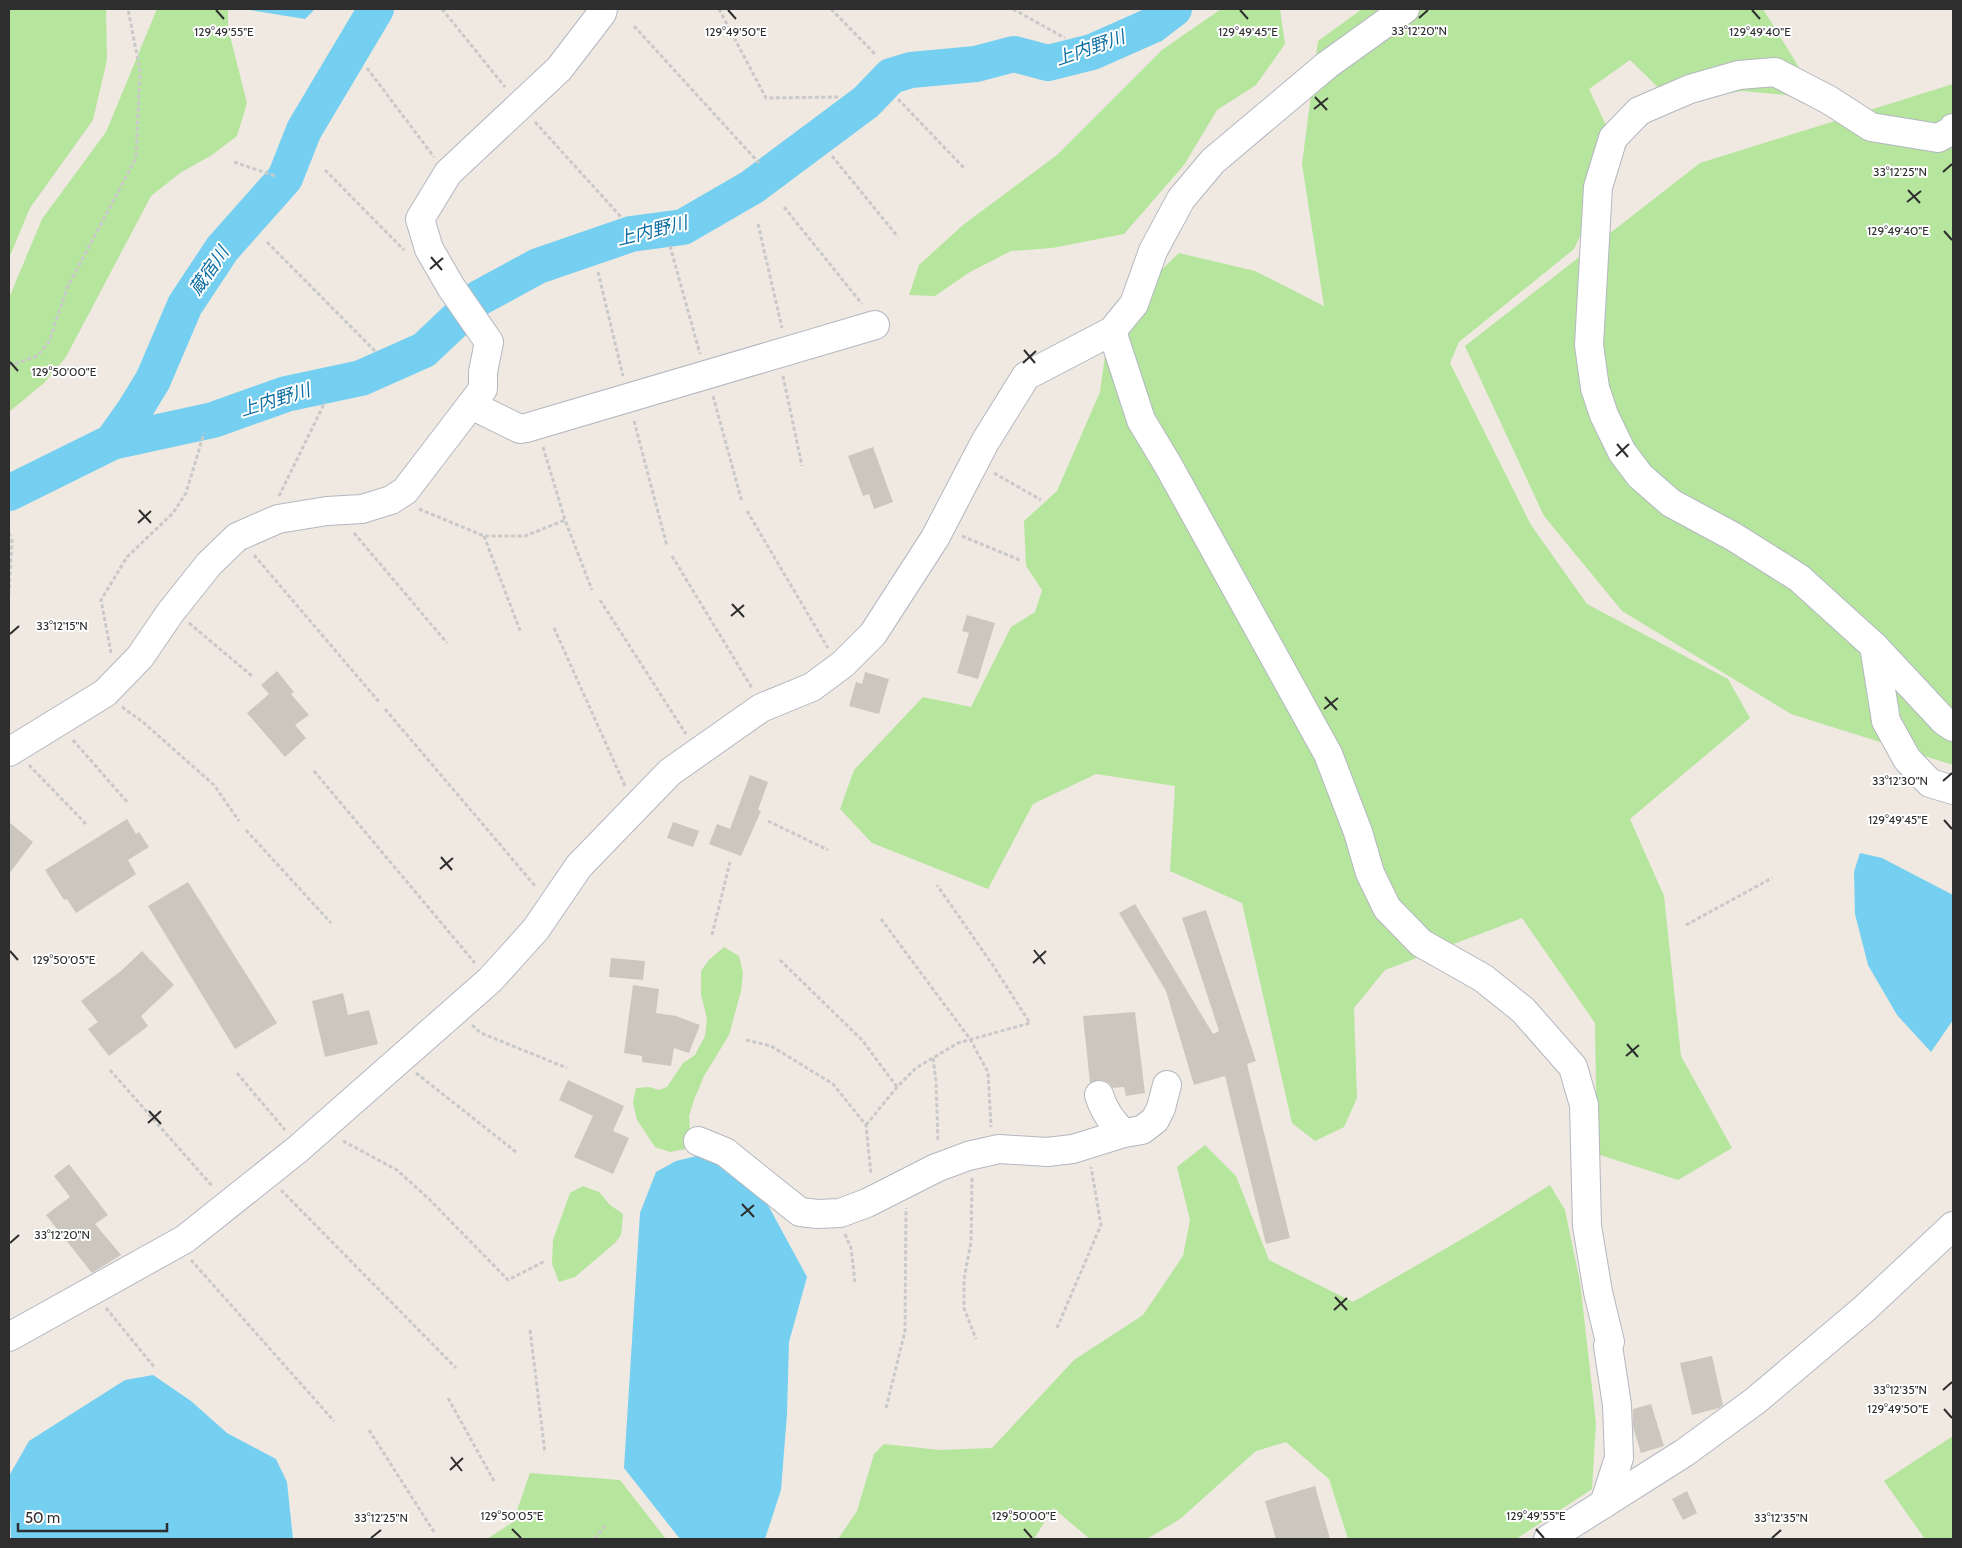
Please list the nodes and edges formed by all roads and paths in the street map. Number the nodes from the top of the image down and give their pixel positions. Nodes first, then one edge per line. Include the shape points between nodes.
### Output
1 (128, 9) edge
2 (442, 9) edge
3 (603, 9) edge
4 (719, 9) edge
5 (831, 9) edge
6 (1013, 9) edge
7 (1405, 9) edge
8 (634, 26) dead end
9 (1065, 38) dead end
10 (875, 54) dead end
11 (367, 68) dead end
12 (508, 90) dead end
13 (838, 96) dead end
14 (898, 100) dead end
15 (534, 121) dead end
16 (1953, 128) edge
17 (832, 156) dead end
18 (434, 158) dead end
19 (234, 162) dead end
20 (759, 163) dead end
21 (964, 168) dead end
22 (325, 170) dead end
23 (275, 176) dead end
24 (784, 207) dead end
25 (622, 218) dead end
26 (758, 224) dead end
27 (898, 237) dead end
28 (267, 242) dead end
29 (670, 246) dead end
30 (410, 256) dead end
31 (598, 272) dead end
32 (869, 315) joint
33 (783, 331) dead end
34 (1112, 332) junction
35 (376, 352) dead end
36 (701, 355) dead end
37 (9, 366) edge
38 (782, 373) dead end
39 (624, 377) dead end
40 (712, 393) dead end
41 (325, 402) dead end
42 (471, 405) junction
43 (633, 416) dead end
44 (204, 433) dead end
45 (542, 442) dead end
46 (802, 466) dead end
47 (991, 472) dead end
48 (277, 498) dead end
49 (1041, 500) dead end
50 (742, 502) dead end
51 (414, 507) dead end
52 (747, 511) dead end
53 (564, 520) junction
54 (9, 533) edge
55 (353, 533) dead end
56 (959, 535) dead end
57 (484, 536) junction
58 (667, 546) dead end
59 (248, 548) dead end
60 (672, 556) dead end
61 (1022, 560) dead end
62 (592, 590) dead end
63 (9, 594) edge
64 (600, 600) dead end
65 (187, 621) dead end
66 (554, 628) dead end
67 (521, 632) dead end
68 (447, 644) dead end
69 (1874, 646) junction
70 (831, 653) dead end
71 (111, 657) dead end
72 (252, 676) dead end
73 (754, 690) dead end
74 (380, 703) dead end
75 (120, 704) dead end
76 (385, 709) dead end
77 (1953, 727) edge
78 (688, 737) dead end
79 (72, 740) dead end
80 (16, 755) edge
81 (314, 771) dead end
82 (625, 787) dead end
83 (1953, 790) edge
84 (128, 803) dead end
85 (239, 821) dead end
86 (768, 821) dead end
87 (86, 824) dead end
88 (246, 830) dead end
89 (828, 850) dead end
90 (730, 862) dead end
91 (1772, 878) dead end
92 (937, 885) dead end
93 (537, 888) dead end
94 (881, 919) dead end
95 (331, 923) dead end
96 (1686, 925) dead end
97 (712, 935) dead end
98 (780, 960) dead end
99 (476, 964) dead end
100 (468, 1022) dead end
101 (970, 1039) junction
102 (746, 1040) dead end
103 (933, 1058) junction
104 (408, 1067) dead end
105 (567, 1068) dead end
106 (110, 1070) dead end
107 (237, 1073) dead end
108 (1167, 1085) dead end
109 (897, 1087) junction
110 (1099, 1095) dead end
111 (866, 1125) junction
112 (287, 1132) dead end
113 (1124, 1133) junction
114 (991, 1136) dead end
115 (335, 1137) dead end
116 (698, 1141) dead end
117 (939, 1148) dead end
118 (516, 1152) dead end
119 (1091, 1163) dead end
120 (972, 1174) dead end
121 (872, 1181) dead end
122 (275, 1185) dead end
123 (215, 1189) dead end
124 (906, 1205) dead end
125 (1953, 1226) edge
126 (843, 1230) dead end
127 (186, 1254) dead end
128 (545, 1261) dead end
129 (855, 1282) dead end
130 (101, 1302) dead end
131 (1057, 1328) dead end
132 (530, 1330) dead end
133 (9, 1337) edge
134 (976, 1338) dead end
135 (155, 1368) dead end
136 (456, 1368) dead end
137 (448, 1398) dead end
138 (886, 1408) dead end
139 (334, 1421) dead end
140 (368, 1430) dead end
141 (546, 1453) dead end
142 (494, 1481) dead end
143 (1604, 1504) junction
144 (605, 1526) dead end
145 (434, 1532) dead end
146 (595, 1539) edge
147 (1548, 1539) edge

1 - 37 path via 140,71 136,158 67,288 49,342 37,356
2 - 12 path
3 - 42 street via 559,69 448,173 420,219 429,249 489,342 483,389
4 - 13 path via 766,98
5 - 10 path
6 - 9 path
7 - 34 street via 1327,65 1213,161 1181,199 1153,251 1134,304
8 - 20 path
11 - 18 path
14 - 21 path
15 - 25 path
16 - 69 street via 1938,138 1871,127 1829,100 1775,72 1739,75 1690,88 1640,111 1613,138 1598,187 1589,345 1595,388 1622,452 1640,476 1671,503 1800,578
17 - 27 path
19 - 23 path
22 - 30 path
24 - 32 path
26 - 33 path
28 - 35 path
29 - 36 path
31 - 39 path
32 - 42 street via 526,428 520,429
34 - 133 street via 1026,376 985,442 935,538 873,634 843,664 812,686 761,708 670,772 579,866 536,929 490,980 298,1149 185,1239
34 - 143 street via 1141,420 1328,754 1370,873 1387,908 1421,943 1483,978 1523,1010 1573,1068 1584,1105 1587,1226 1610,1342 1617,1405 1619,1458
38 - 46 path
40 - 50 path
41 - 48 path
42 - 80 street via 405,491 391,500 362,509 278,519 237,538 209,564 140,657 105,693
43 - 58 path
44 - 71 path via 186,493 173,514 127,557 101,600
45 - 53 path
47 - 49 path
51 - 57 path
52 - 70 path
53 - 57 path via 525,536
53 - 62 path
54 - 63 path via 12,541
55 - 68 path
56 - 61 path
57 - 67 path
59 - 74 path
60 - 73 path
64 - 78 path
65 - 72 path
66 - 82 path
69 - 77 street via 1944,722
69 - 83 street via 1886,721 1907,759 1930,783
75 - 85 path via 207,778
76 - 93 path
79 - 84 path
80 - 87 path
81 - 99 path
86 - 89 path
88 - 95 path
90 - 97 path
91 - 96 path
92 - 101 path via 1030,1023
94 - 101 path
98 - 109 path via 862,1040
100 - 105 path via 481,1032
101 - 103 path
101 - 114 path via 988,1072
102 - 111 path via 771,1046 833,1084
103 - 109 path via 916,1068
103 - 117 path
104 - 118 path
106 - 123 path
107 - 112 path
108 - 113 street via 1155,1120 1142,1130
109 - 111 path
110 - 113 street via 1104,1110
111 - 121 path
113 - 116 street via 1048,1152 999,1149 968,1156 936,1168 867,1203 840,1213 818,1214 800,1212 725,1152
115 - 128 path via 397,1170 508,1280
119 - 131 path via 1101,1225
120 - 134 path via 971,1242 964,1279 964,1308
122 - 136 path
124 - 138 path via 905,1331
125 - 143 street via 1863,1310 1755,1401 1684,1453
126 - 129 path via 851,1248
127 - 139 path
130 - 135 path
132 - 141 path
137 - 142 path
140 - 145 path
143 - 147 street
144 - 146 path

